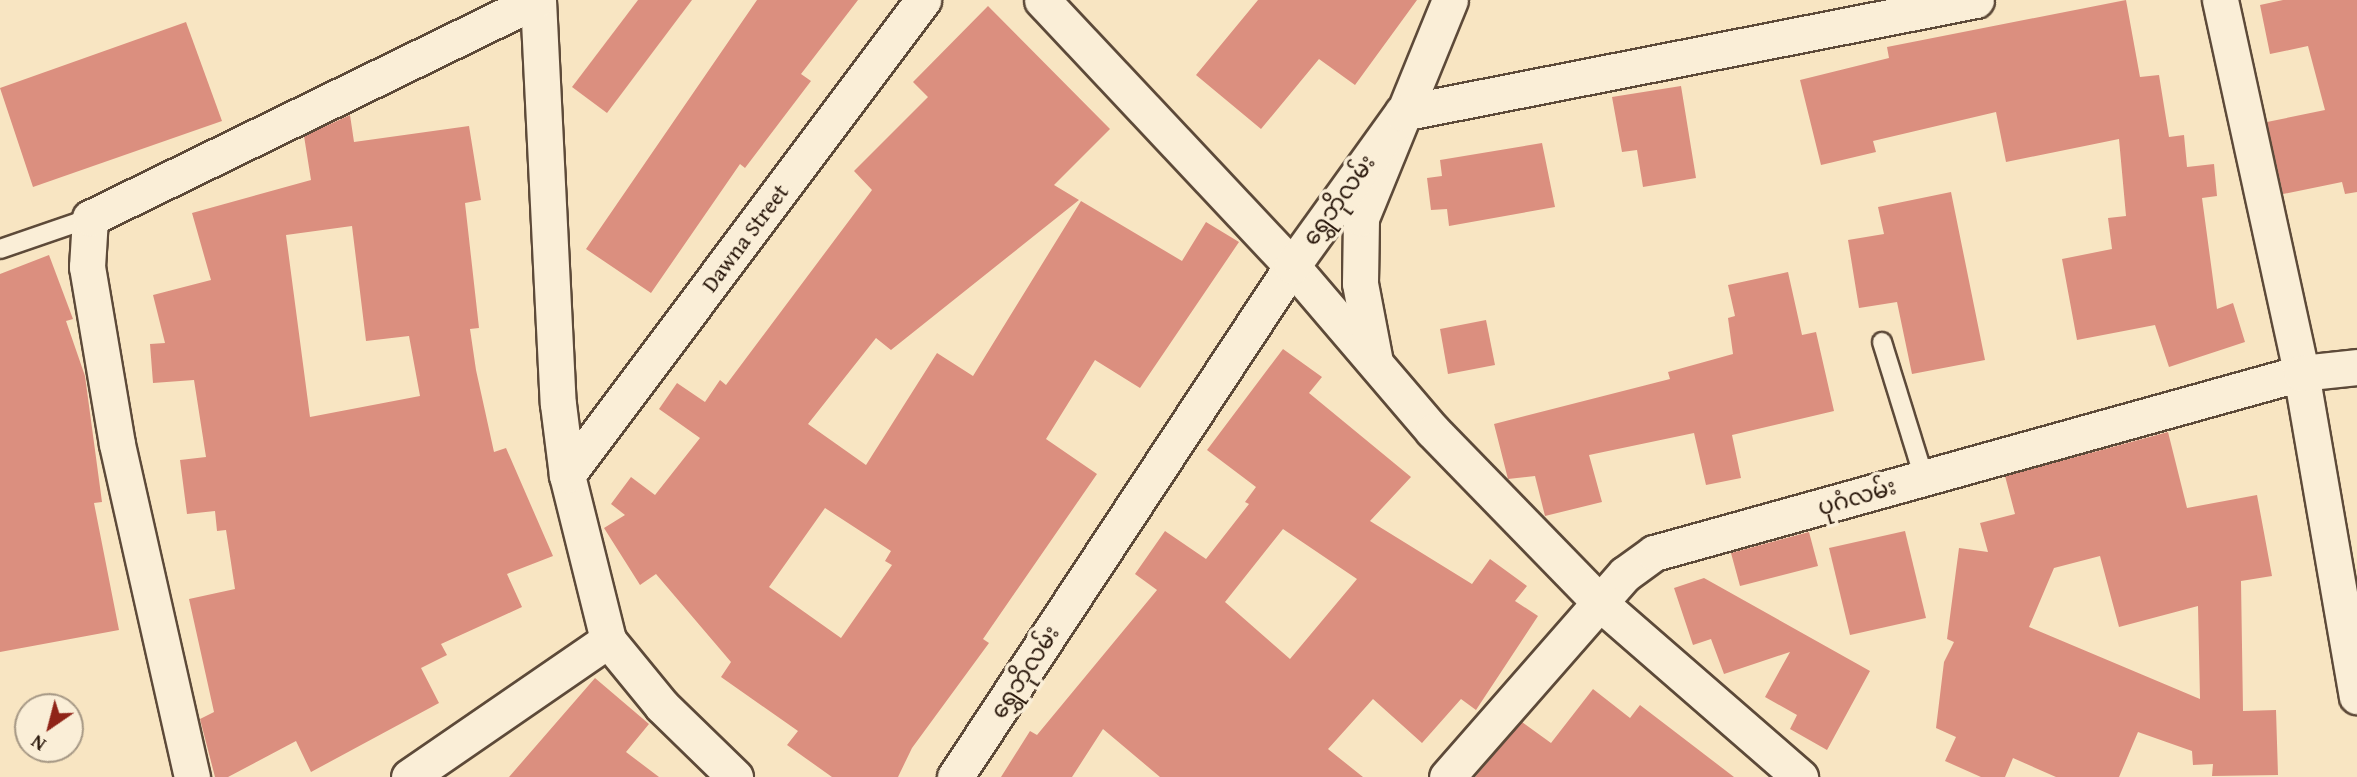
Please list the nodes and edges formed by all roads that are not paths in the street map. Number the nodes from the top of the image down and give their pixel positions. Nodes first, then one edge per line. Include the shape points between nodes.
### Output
1 (537, 0) edge
2 (923, 0) edge
3 (1042, 0) edge
4 (1450, 0) edge
5 (1976, 0) edge
6 (2220, 0) edge
7 (1402, 113) junction
8 (90, 218) junction
9 (0, 249) edge
10 (1292, 266) junction
11 (1882, 342) dead end
12 (1375, 364) junction
13 (2357, 368) edge
14 (2301, 373) junction
15 (567, 475) junction
16 (1924, 478) junction
17 (1601, 604) junction
18 (608, 640) junction
19 (2357, 696) edge
20 (192, 777) edge
21 (409, 777) edge
22 (735, 777) edge
23 (956, 777) edge
24 (1447, 777) edge
25 (1800, 777) edge

1 - 8 street
1 - 15 street via 558,404
2 - 15 street, Dawna Street
3 - 10 street
4 - 7 street
5 - 7 street
6 - 14 street
7 - 10 street, ရွှေဘိုလမ်း
7 - 12 street via 1361,218 1360,284
8 - 9 lane
8 - 20 street via 87,267 117,444
10 - 12 street
10 - 23 street, ရွှေဘိုလမ်း
11 - 16 lane
12 - 17 street
13 - 14 street, ပုဂံလမ်း
14 - 16 street, ပုဂံလမ်း
14 - 19 street
15 - 18 street
16 - 17 street, ပုဂံလမ်း via 1654,553 1625,574
17 - 24 street, ပုဂံလမ်း
17 - 25 street
18 - 21 street
18 - 22 street via 662,706

